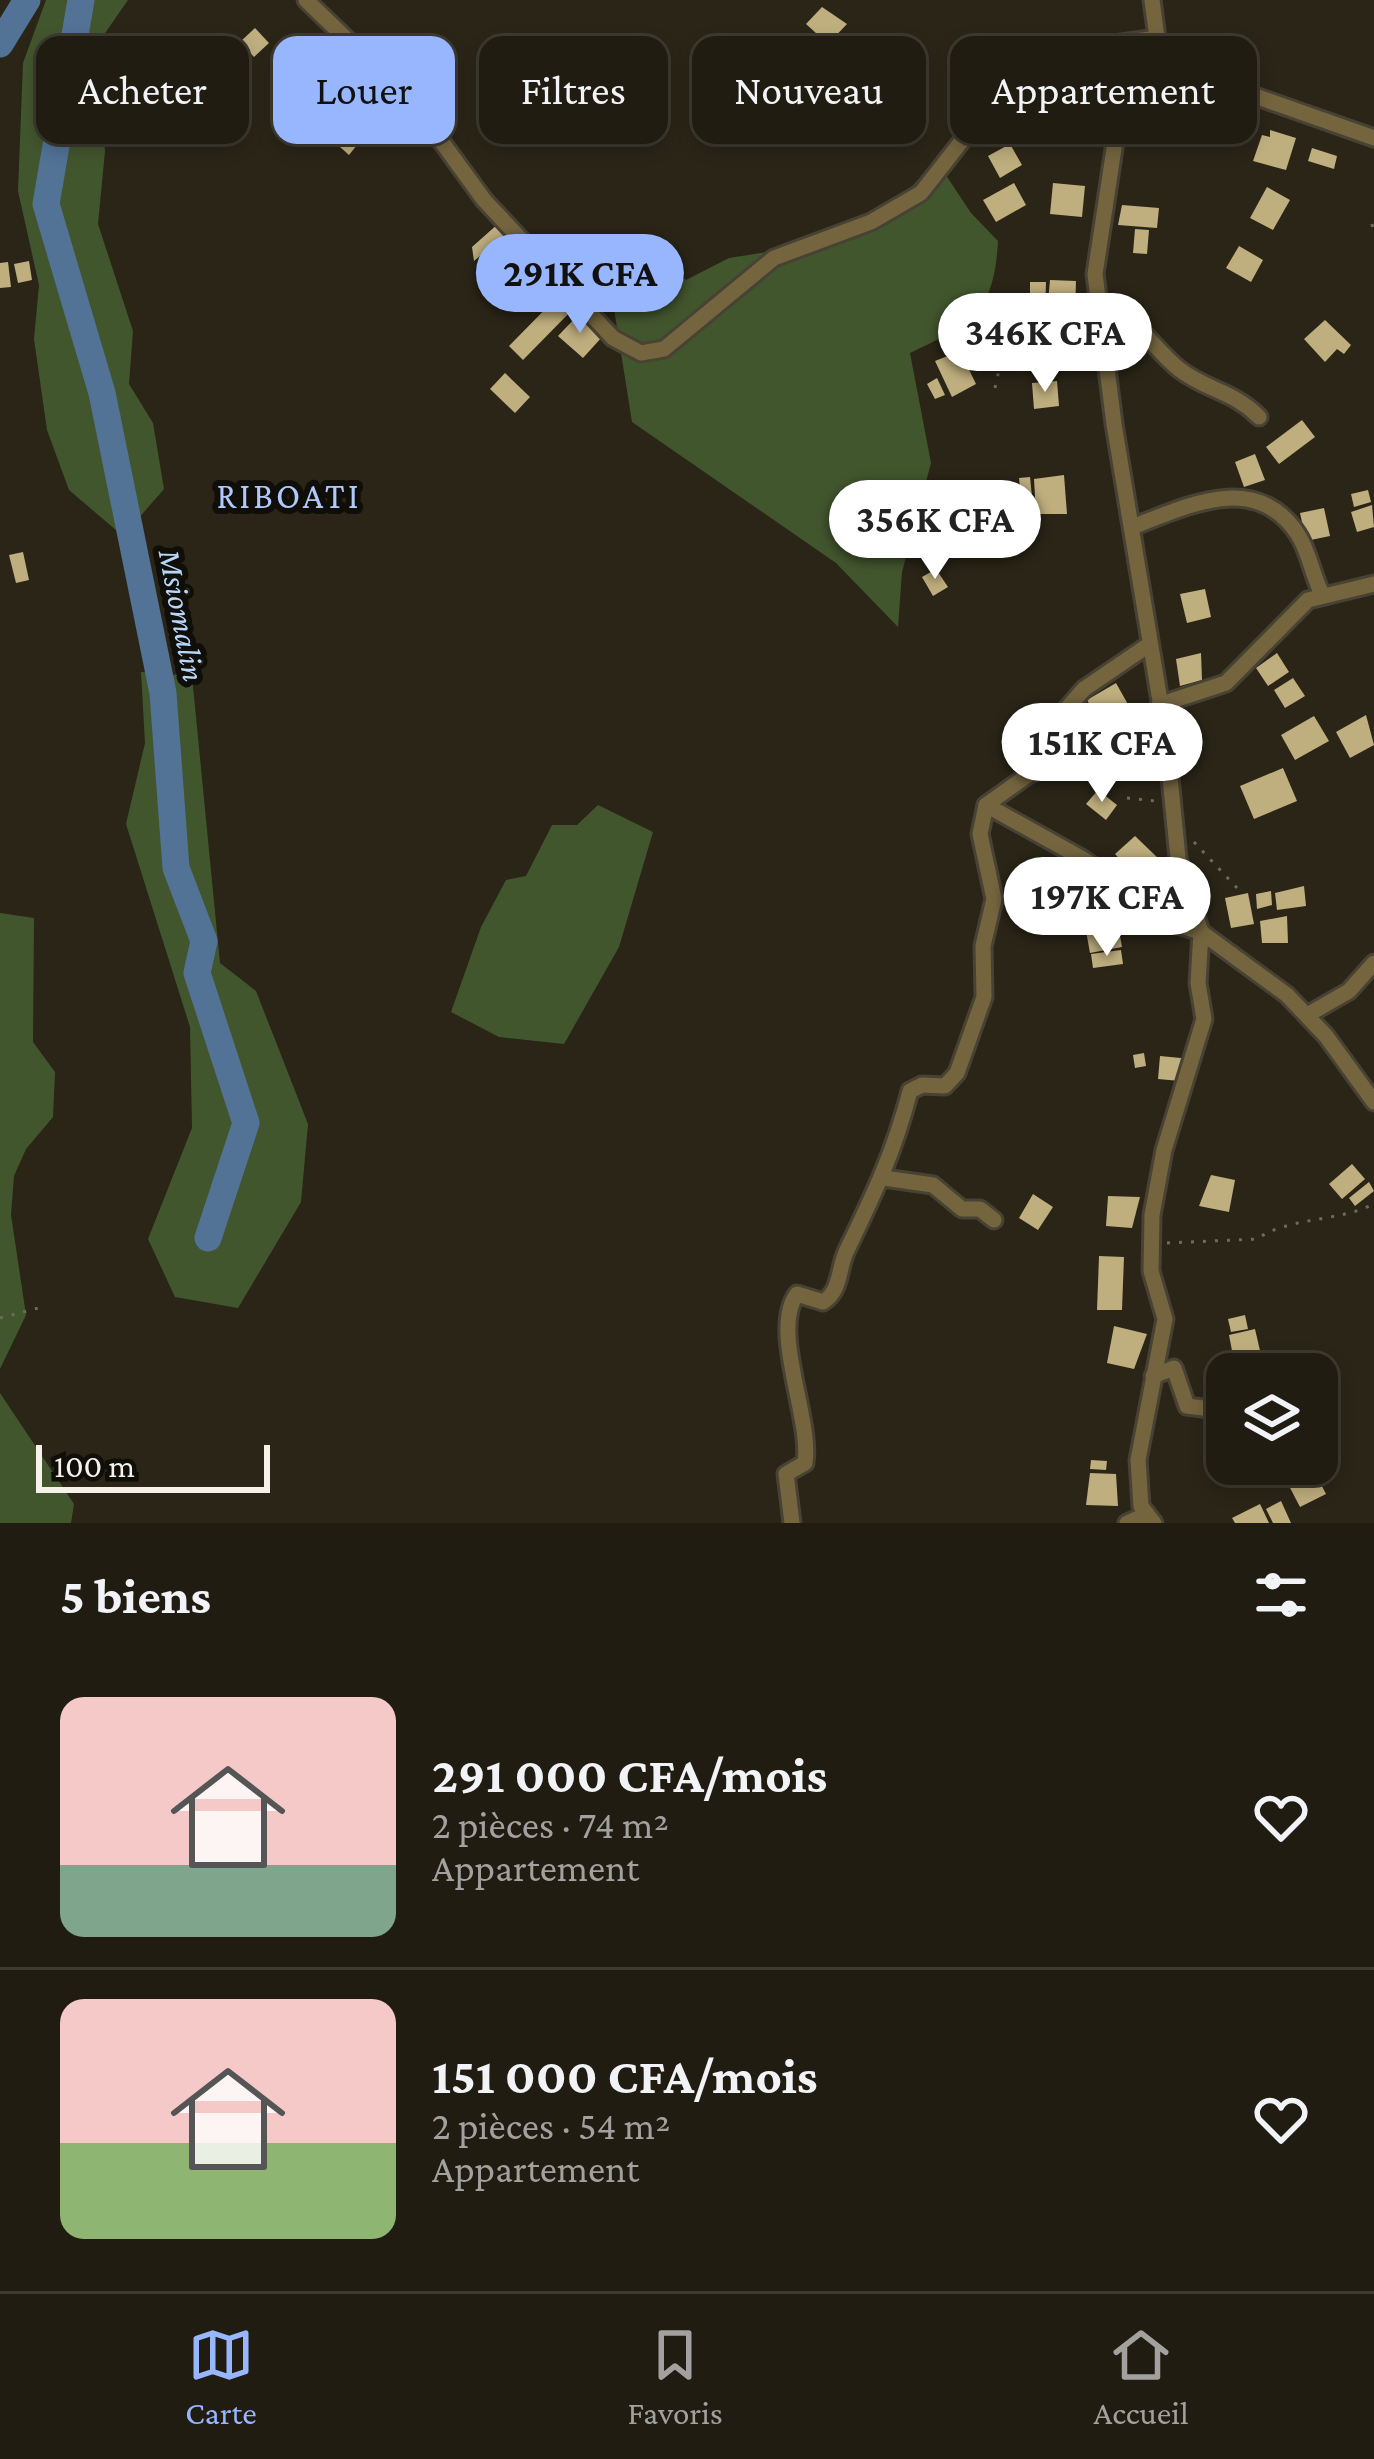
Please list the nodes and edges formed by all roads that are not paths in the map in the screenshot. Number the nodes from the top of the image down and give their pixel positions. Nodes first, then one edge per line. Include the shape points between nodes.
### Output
1 (306, 0) edge
2 (1153, 0) edge
3 (1162, 0) edge
4 (1151, 19) junction
5 (1156, 36) edge
6 (1257, 97) edge
7 (1374, 138) edge
8 (960, 144) edge
9 (1115, 144) edge
10 (1099, 307) junction
11 (1259, 417) dead end
12 (1135, 526) junction
13 (1374, 584) edge
14 (1322, 595) junction
15 (1150, 644) junction
16 (1160, 705) junction
17 (986, 805) junction
18 (1201, 932) junction
19 (1374, 963) edge
20 (1309, 1014) junction
21 (1374, 1102) edge
22 (884, 1178) junction
23 (994, 1220) dead end
24 (1154, 1376) junction
25 (1206, 1408) edge
26 (1150, 1519) edge
27 (792, 1523) edge
28 (1127, 1523) edge

1 - 8 street via 416,105 484,200 613,338 641,353 664,349 774,258 902,208
2 - 4 street
3 - 4 street
4 - 5 street
6 - 7 street
9 - 10 street via 1096,252
10 - 11 street via 1120,311 1182,372 1236,394
10 - 12 street
12 - 14 street via 1213,496 1276,508 1299,535
12 - 15 street
13 - 14 street
14 - 16 street via 1283,622 1226,682
15 - 16 street
15 - 17 street via 1084,689 1064,713 1070,756
16 - 18 street via 1172,814
17 - 18 street via 1177,925
17 - 22 street via 980,834 994,899 982,946 984,997 952,1082 910,1091
18 - 20 street
18 - 24 street via 1204,1019 1164,1150 1150,1242 1166,1318
19 - 20 street via 1349,991
20 - 21 street
22 - 23 street via 933,1185 962,1209
22 - 27 street via 828,1302 796,1294 788,1310 808,1444 805,1463 787,1474
24 - 25 street via 1174,1368 1187,1406
24 - 26 street via 1138,1460 1141,1506
26 - 28 street

